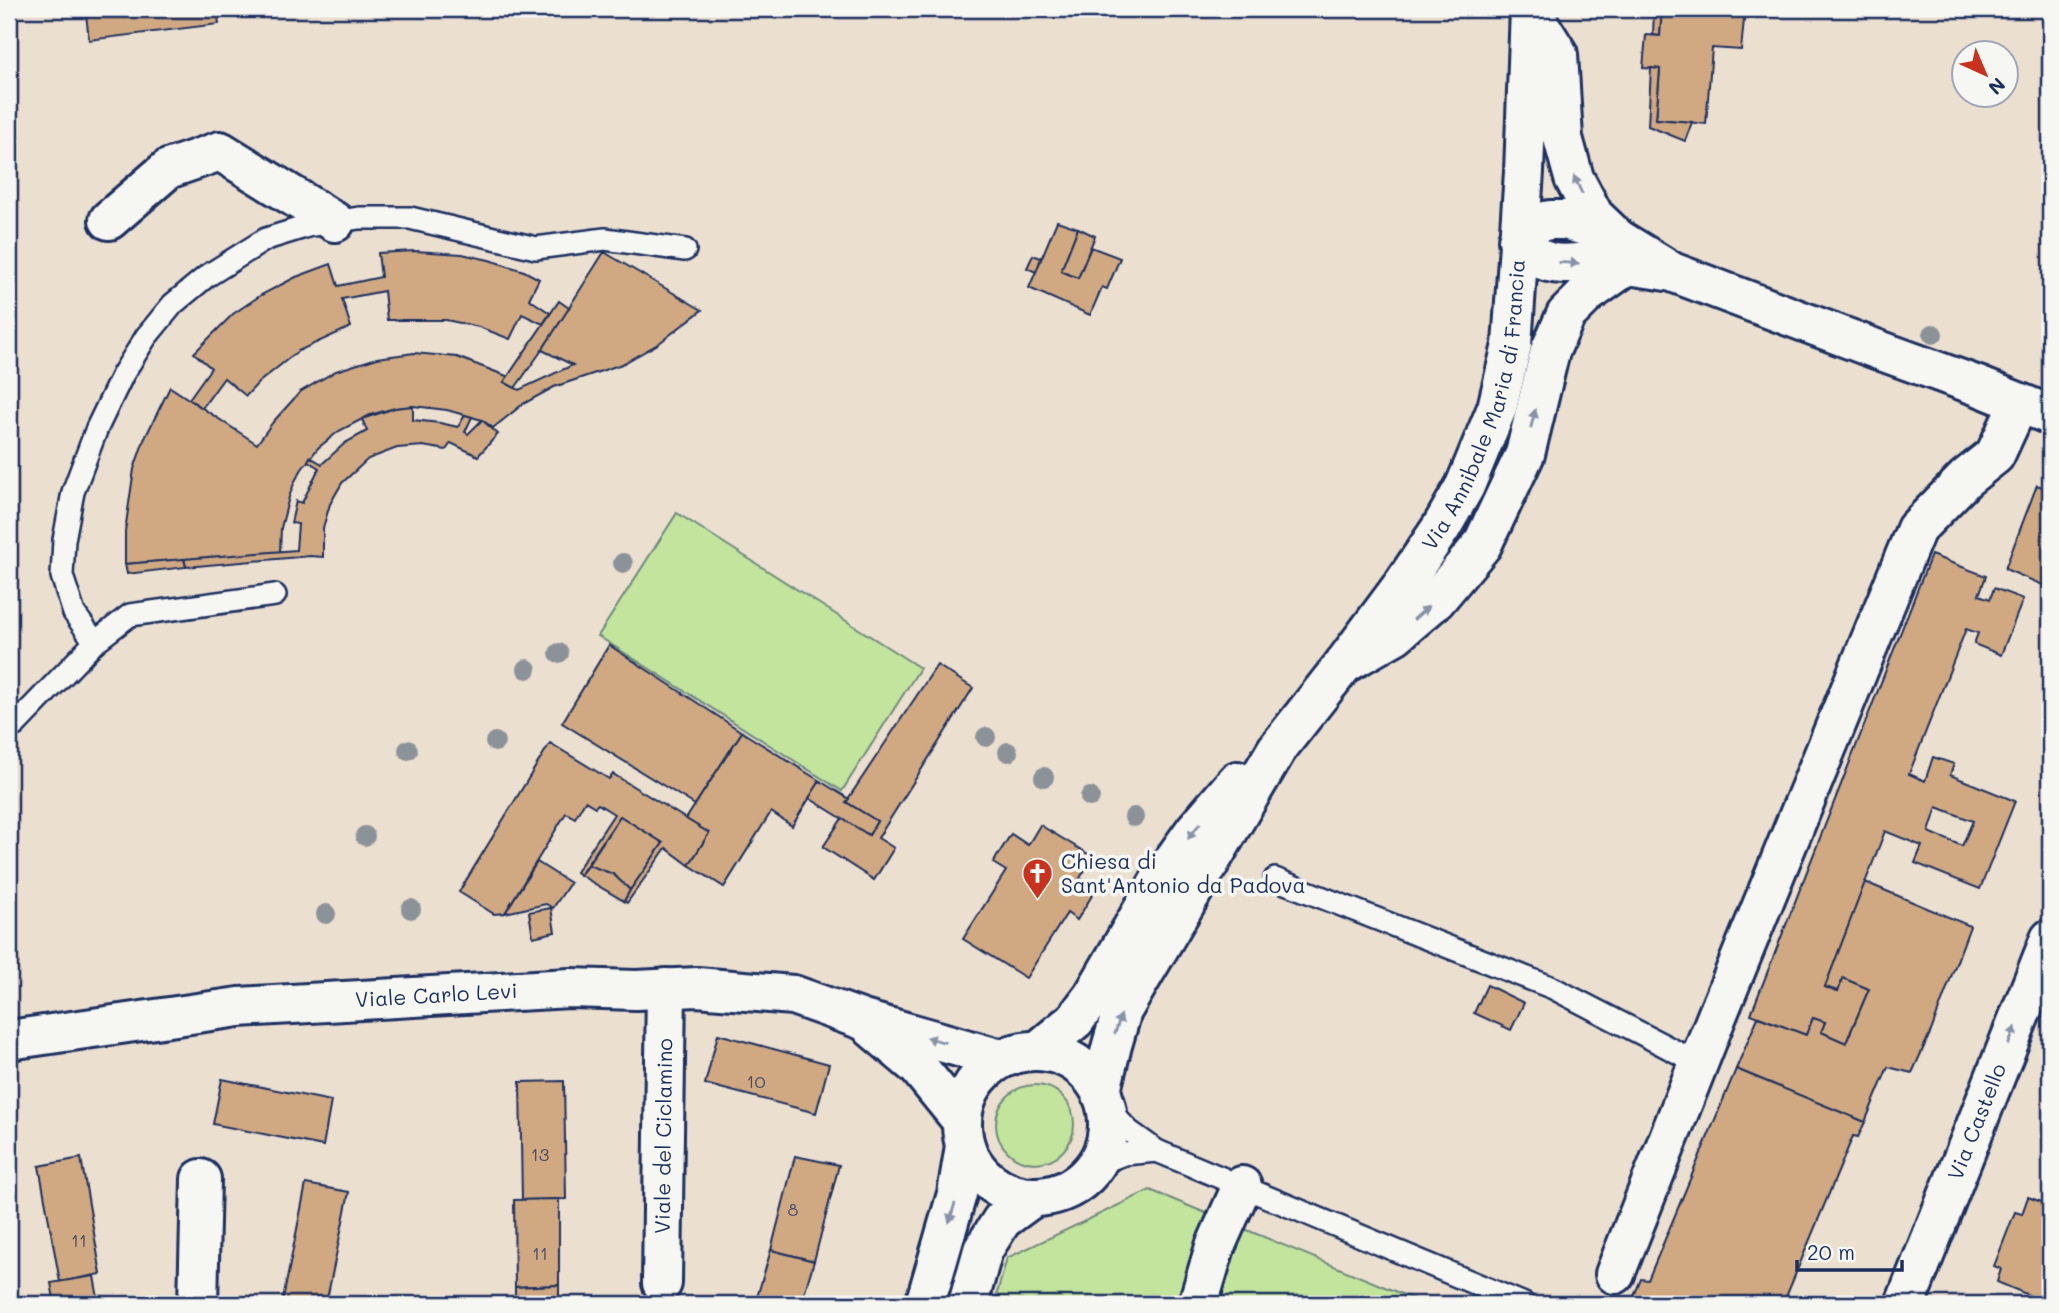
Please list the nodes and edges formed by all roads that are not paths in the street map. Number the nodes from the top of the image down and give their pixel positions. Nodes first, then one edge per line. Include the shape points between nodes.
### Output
1 (1530, 9) edge
2 (109, 220) dead end
3 (335, 222) junction
4 (1518, 240) junction
5 (685, 250) dead end
6 (1622, 252) junction
7 (2035, 409) edge
8 (275, 595) dead end
9 (95, 642) junction
10 (1344, 664) junction
11 (15, 725) dead end
12 (1277, 749) junction
13 (1275, 879) dead end
14 (2050, 939) edge
15 (666, 988) junction
16 (863, 1020) junction
17 (9, 1040) edge
18 (1039, 1050) junction
19 (1002, 1059) junction
20 (1698, 1063) junction
21 (1104, 1099) junction
22 (963, 1133) junction
23 (1157, 1150) junction
24 (1098, 1164) junction
25 (201, 1179) dead end
26 (1242, 1186) junction
27 (1032, 1198) junction
28 (1615, 1274) dead end
29 (662, 1283) dead end
30 (198, 1304) edge
31 (925, 1304) edge
32 (968, 1304) edge
33 (1198, 1304) edge
34 (1524, 1304) edge
35 (1905, 1304) edge

1 - 4 street, Via Annibale Maria di Francia
6 -> 1 street via 1594,216 1574,178 1563,138 1558,54
2 - 3 street via 168,169 220,151
3 - 5 lane via 410,218 537,248 605,239
3 - 9 lane via 266,239 207,275 173,304 123,374 73,492 64,540 62,576 74,613
4 - 6 street via 1532,224 1565,220
4 - 10 street, Via Annibale Maria di Francia via 1512,345 1497,408 1465,486 1404,583
6 - 7 street
10 -> 6 street via 1395,635 1426,609 1482,545 1525,454 1550,351 1566,316
7 - 20 street via 1995,455 1916,529
8 - 9 lane via 130,615
9 - 11 lane
10 - 12 street, Via Annibale Maria di Francia
12 -> 18 street, Via Annibale Maria di Francia via 1238,779 1195,830 1163,875 1093,996 1075,1020
21 -> 12 street, Via Annibale Maria di Francia via 1122,1011
13 - 20 lane via 1553,988
35 -> 14 street, Via Castello
15 - 16 street, Viale Carlo Levi via 793,995
15 - 17 street, Viale Carlo Levi via 570,988 239,1007
15 - 29 street, Viale del Ciclamino
19 -> 16 street, Viale Carlo Levi
16 - 22 street, Viale Carlo Levi via 918,1067
18 - 19 street
18 - 21 street via 1075,1062 1090,1074
19 - 22 street via 973,1084 965,1102
20 - 28 street
21 - 23 lane via 1129,1131
21 - 24 street via 1109,1128
22 - 27 street via 972,1162 983,1177 1014,1195
22 -> 31 street via 957,1194
23 - 24 lane via 1124,1154
23 - 26 lane
24 - 27 street via 1069,1190
25 - 30 street
26 - 33 street via 1215,1247
26 - 34 lane
27 - 32 street via 1002,1220 984,1250

